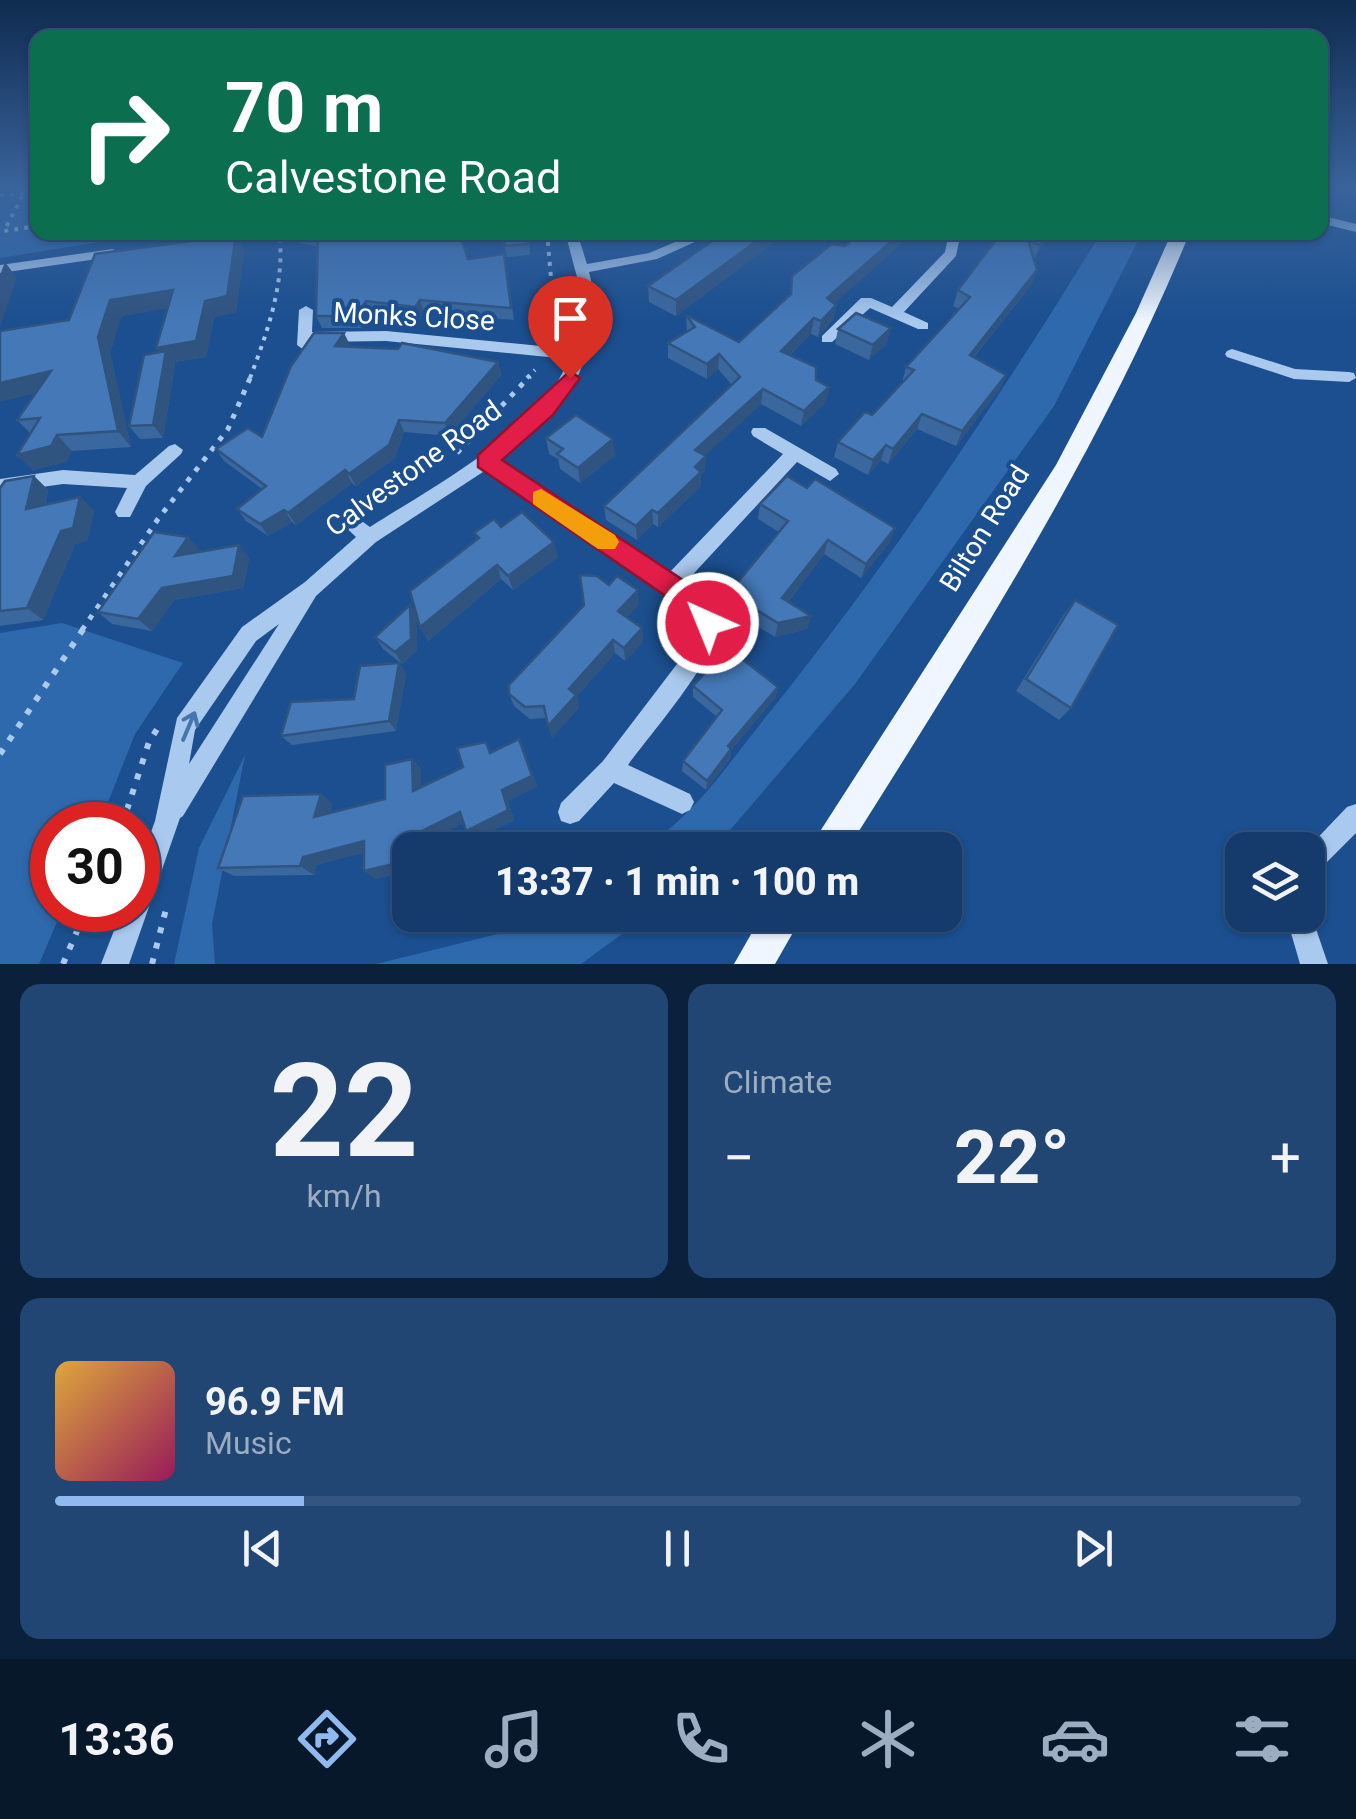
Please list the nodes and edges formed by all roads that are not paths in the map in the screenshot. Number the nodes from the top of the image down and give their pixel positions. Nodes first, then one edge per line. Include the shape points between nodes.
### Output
1 (188, 240) edge
2 (193, 240) edge
3 (573, 240) edge
4 (691, 240) edge
5 (953, 240) edge
6 (1178, 240) edge
7 (183, 242) junction
8 (164, 245) edge
9 (127, 251) edge
10 (0, 269) edge
11 (582, 269) junction
12 (306, 310) dead end
13 (895, 312) junction
14 (923, 326) dead end
15 (306, 337) junction
16 (828, 339) dead end
17 (1232, 354) dead end
18 (579, 355) junction
19 (299, 359) edge
20 (1354, 381) edge
21 (759, 432) dead end
22 (175, 450) dead end
23 (795, 452) junction
24 (486, 461) junction
25 (830, 474) dead end
26 (139, 482) junction
27 (0, 486) edge
28 (124, 512) dead end
29 (346, 520) dead end
30 (369, 537) junction
31 (670, 585) junction
32 (312, 588) junction
33 (611, 770) junction
34 (682, 802) dead end
35 (570, 812) dead end
36 (1356, 816) edge
37 (167, 821) junction
38 (837, 832) edge
39 (160, 841) edge
40 (1325, 847) edge
41 (127, 932) edge
42 (773, 932) edge
43 (1304, 932) edge
44 (115, 964) edge
45 (753, 964) edge
46 (1314, 964) edge

1 - 7 street
2 - 7 street
3 - 11 street, Calvestone Road
4 - 11 street via 652,256
5 - 13 street via 951,253
6 - 38 main road, Bilton Road via 1050,495
7 - 8 street
9 - 10 street
11 - 18 street, Calvestone Road via 588,296
12 - 15 street, Monks Close
13 - 14 street
13 - 16 street via 867,301
15 - 18 street, Monks Close via 405,337
15 - 19 street, Monks Close
17 - 20 street via 1294,374
18 - 24 street, Calvestone Road via 546,410
21 - 23 street
22 - 26 street
23 - 25 street
23 - 31 street
24 - 30 street, Calvestone Road
24 - 31 street
26 - 27 street via 63,478
26 - 28 street
29 - 30 street
30 - 32 street, Calvestone Road
31 - 33 street via 708,623 703,647
32 - 37 street, Calvestone Road
37 -> 32 street, Calvestone Road via 185,726 249,634
33 - 34 street
33 - 35 street
36 - 40 street
37 - 39 street, Calvestone Road
41 - 44 street
42 - 45 main road
43 - 46 street

